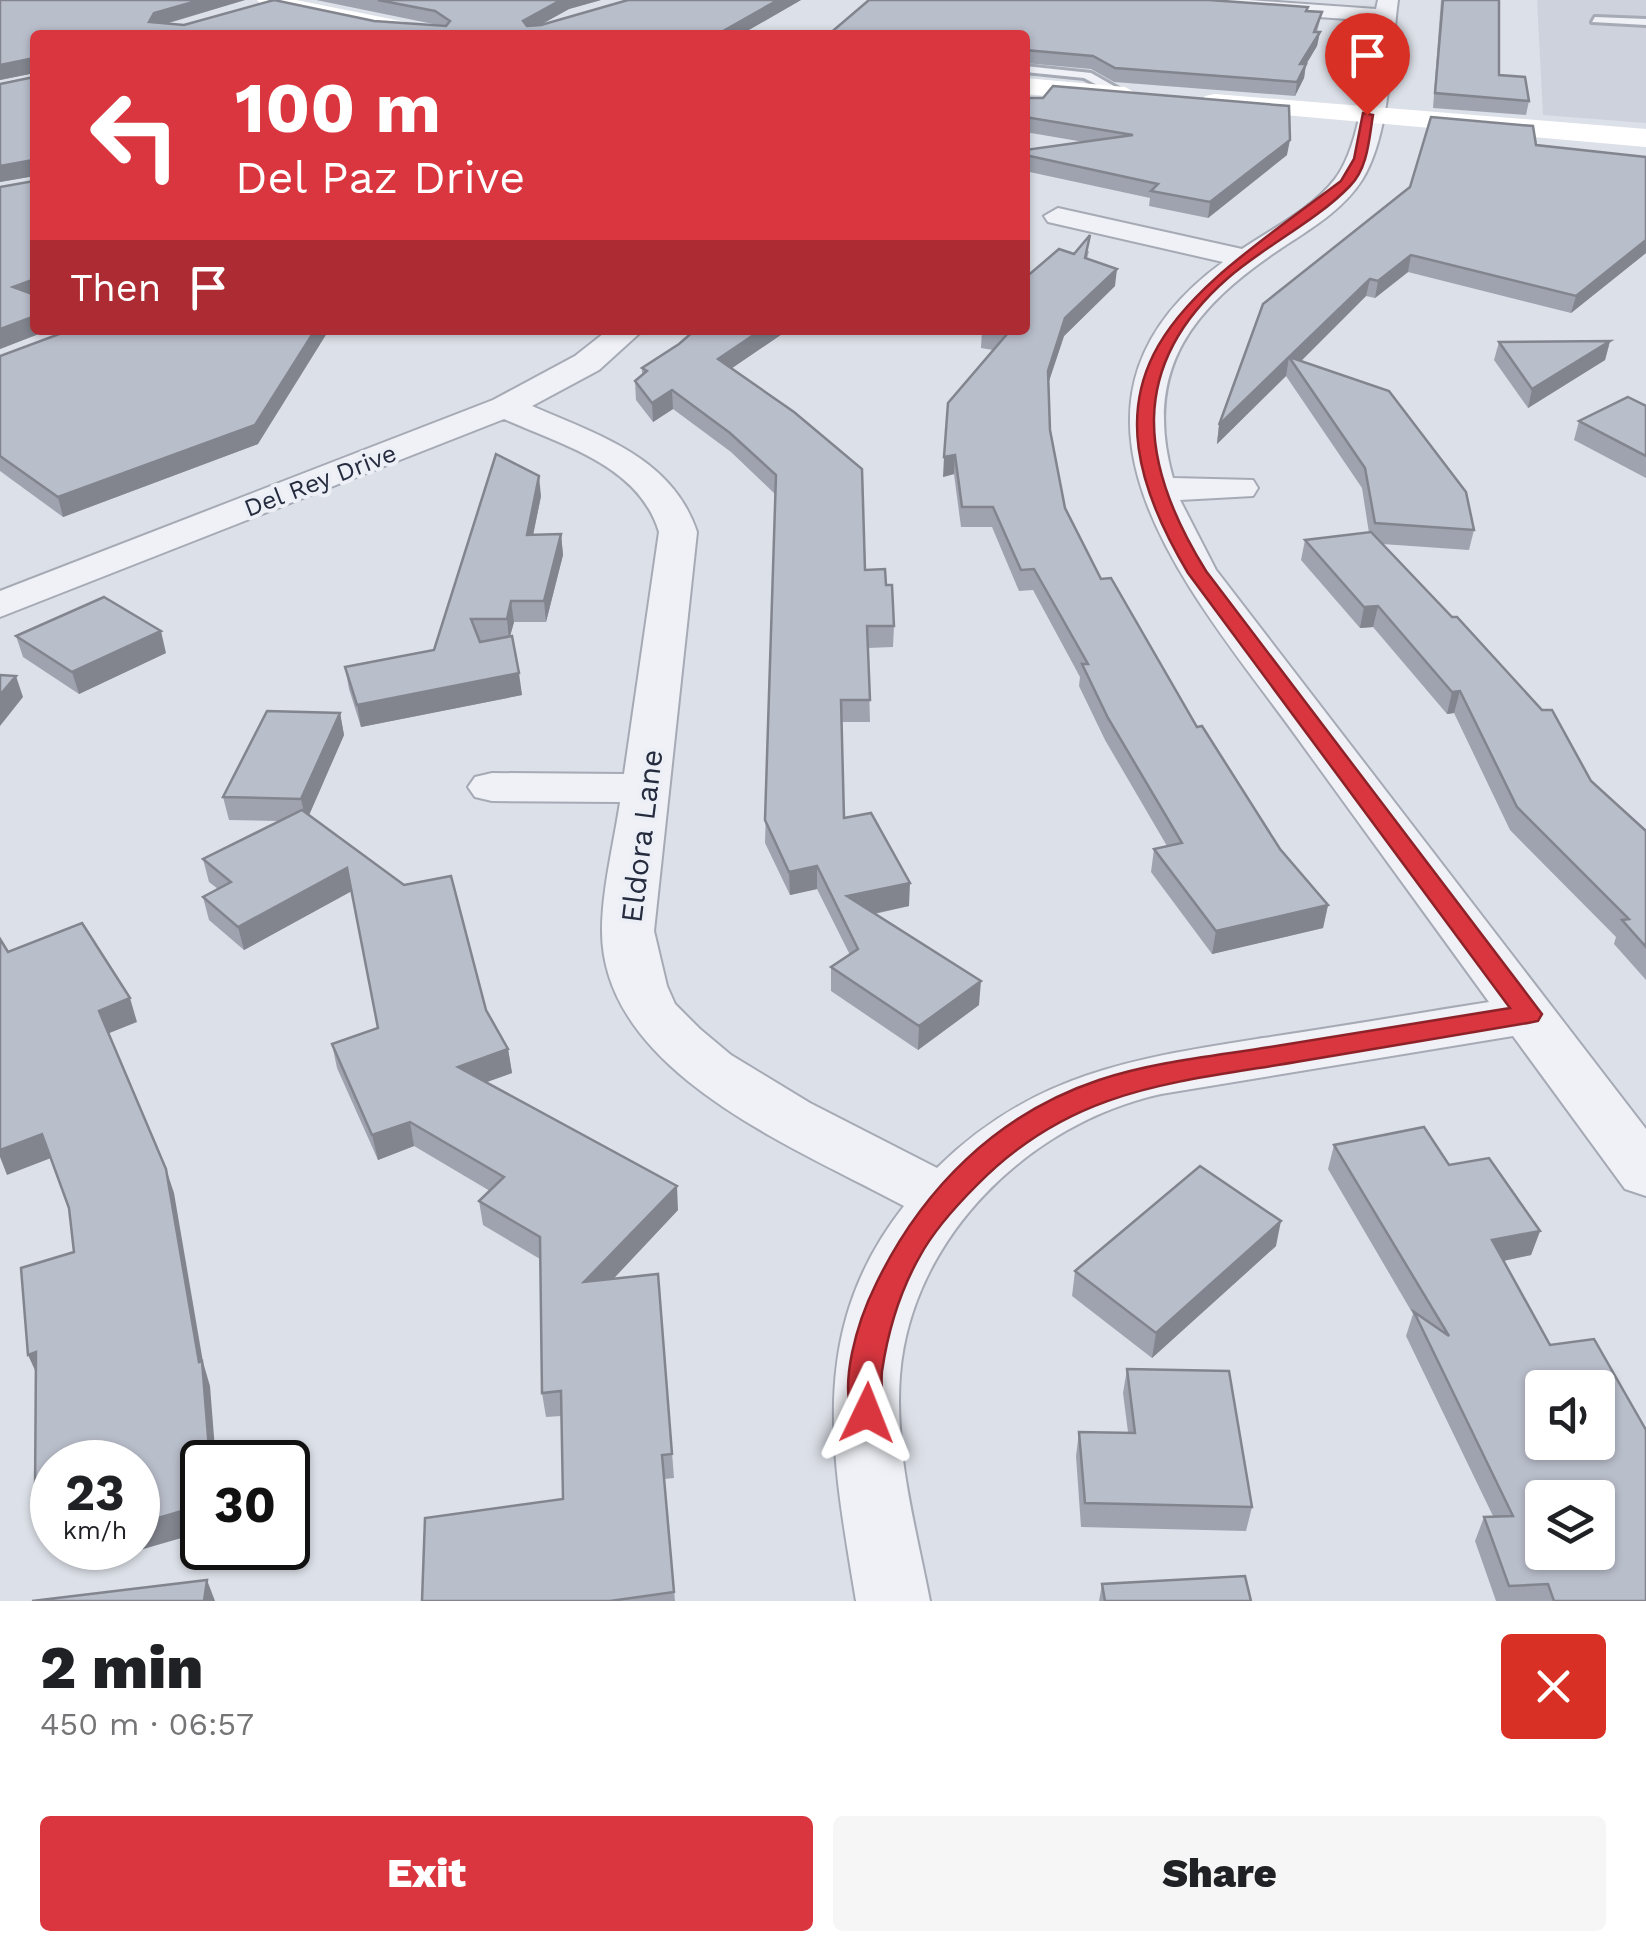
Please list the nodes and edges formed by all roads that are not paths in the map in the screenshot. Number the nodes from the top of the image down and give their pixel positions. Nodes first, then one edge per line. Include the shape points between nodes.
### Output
1 (1165, 0) edge
2 (278, 1) edge
3 (1387, 8) edge
4 (243, 10) edge
5 (1594, 20) dead end
6 (1646, 22) edge
7 (406, 30) edge
8 (1032, 87) edge
9 (1367, 115) junction
10 (1646, 138) edge
11 (1058, 216) dead end
12 (1248, 258) junction
13 (621, 335) edge
14 (505, 408) junction
15 (1240, 488) dead end
16 (1157, 489) junction
17 (5, 597) edge
18 (492, 787) dead end
19 (648, 788) junction
20 (1528, 1014) junction
21 (1646, 1173) edge
22 (944, 1199) junction
23 (893, 1601) edge

1 - 3 street
2 - 4 street
2 - 7 street
3 - 9 street
5 - 6 lane
8 - 9 street
9 - 10 street
9 - 12 street via 1360,159 1346,183
11 - 12 street
12 - 16 street via 1183,316 1155,367 1143,425
13 - 14 street, Del Rey Drive via 587,363
14 - 17 street, Del Rey Drive
14 - 19 street, Eldora Lane via 621,461 655,485 676,511
15 - 16 street
16 - 20 street via 1198,573
18 - 19 street
19 - 22 street, Eldora Lane via 628,931 636,980 656,1017 744,1091
20 - 21 street
20 - 22 street via 1106,1088 1040,1117 993,1150
22 - 23 street via 909,1247 882,1302 866,1374 868,1452

